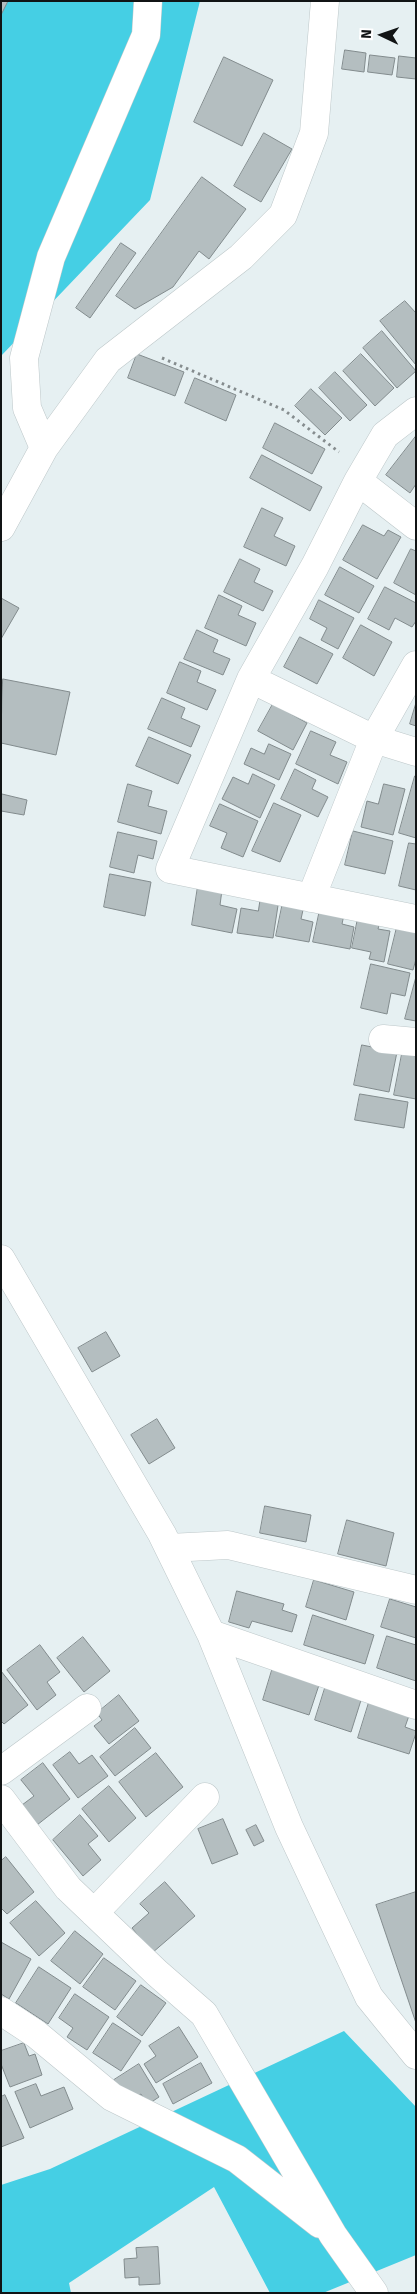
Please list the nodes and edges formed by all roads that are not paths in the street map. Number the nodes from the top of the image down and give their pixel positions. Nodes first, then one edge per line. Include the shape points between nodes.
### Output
1 (148, 1) edge
2 (325, 1) edge
3 (416, 411) edge
4 (44, 448) junction
5 (358, 481) junction
6 (416, 526) edge
7 (1, 527) edge
8 (416, 665) edge
9 (251, 679) junction
10 (374, 739) junction
11 (416, 752) edge
12 (311, 898) junction
13 (416, 919) edge
14 (383, 1039) dead end
15 (416, 1042) edge
16 (1, 1259) edge
17 (169, 1548) junction
18 (416, 1590) edge
19 (211, 1634) junction
20 (416, 1705) edge
21 (87, 1708) dead end
22 (1, 1771) edge
23 (205, 1797) dead end
24 (1, 1799) edge
25 (94, 1912) junction
26 (1, 2011) edge
27 (416, 2055) edge
28 (333, 2234) junction
29 (374, 2293) edge

1 - 4 street via 146,35 51,257 24,358 27,408
2 - 4 street via 314,133 283,215 241,257 108,360
3 - 5 street via 386,435
4 - 7 street
5 - 6 street
5 - 9 street via 315,566
8 - 10 street
9 - 10 street
9 - 12 street via 170,869
10 - 11 street
10 - 12 street
12 - 13 street
14 - 15 street
16 - 17 street
17 - 18 street via 228,1545
17 - 19 street
19 - 20 street
19 - 27 street via 289,1827 369,1997
21 - 22 street
23 - 25 street
24 - 25 street via 68,1888
25 - 28 street via 204,2014
26 - 28 street via 36,2034 112,2098 238,2158
28 - 29 street

